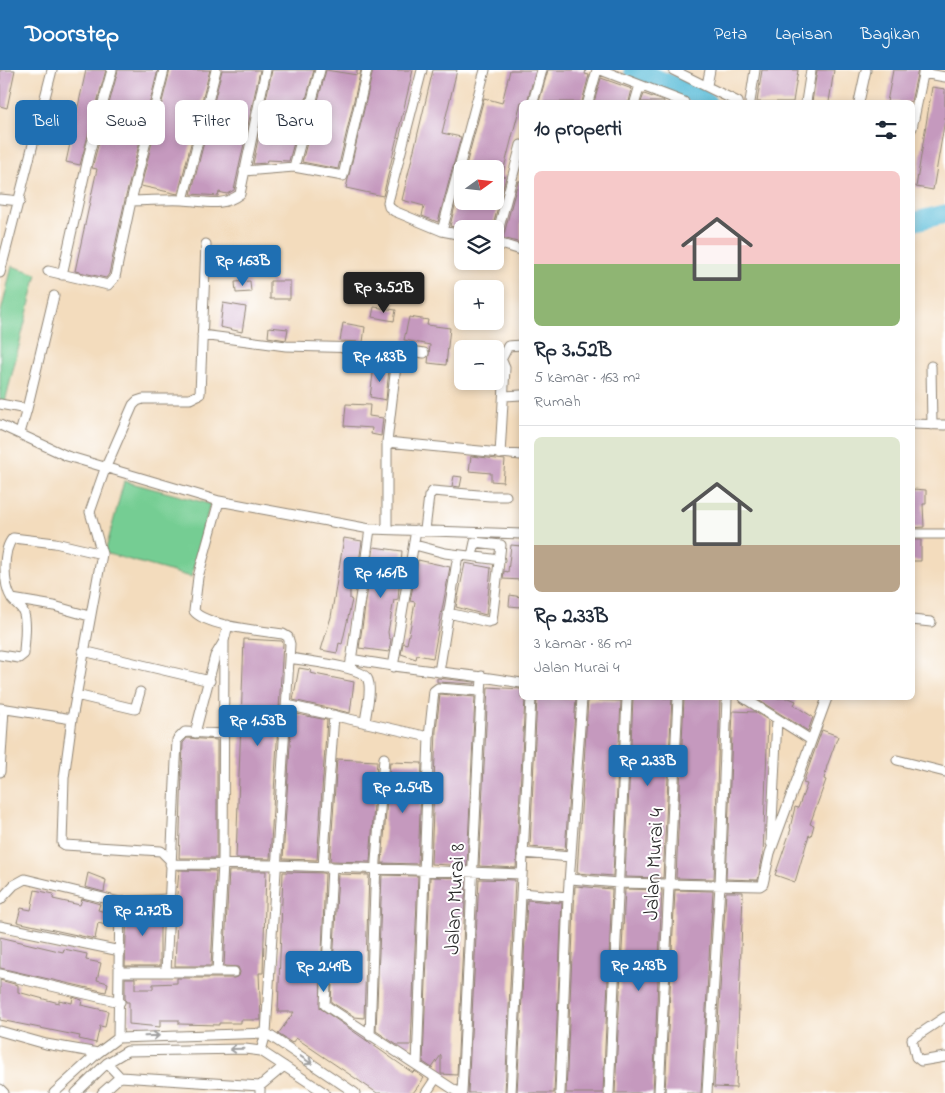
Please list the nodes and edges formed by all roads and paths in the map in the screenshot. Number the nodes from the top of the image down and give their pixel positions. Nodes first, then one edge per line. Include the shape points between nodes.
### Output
1 (52, 70) edge
2 (112, 70) edge
3 (164, 70) edge
4 (216, 70) edge
5 (266, 70) edge
6 (320, 70) edge
7 (367, 70) edge
8 (422, 70) edge
9 (485, 70) edge
10 (542, 70) edge
11 (599, 70) edge
12 (673, 70) edge
13 (710, 70) edge
14 (755, 70) edge
15 (811, 70) edge
16 (866, 70) edge
17 (923, 72) edge
18 (945, 77) edge
19 (640, 85) junction
20 (707, 85) junction
21 (534, 100) edge
22 (589, 100) edge
23 (636, 100) edge
24 (679, 100) edge
25 (734, 100) edge
26 (750, 100) edge
27 (806, 100) edge
28 (859, 100) edge
29 (915, 113) edge
30 (519, 152) edge
31 (294, 167) junction
32 (244, 172) junction
33 (0, 198) edge
34 (183, 200) junction
35 (20, 201) junction
36 (132, 201) junction
37 (501, 220) edge
38 (442, 231) junction
39 (454, 233) edge
40 (206, 244) dead end
41 (504, 245) edge
42 (519, 249) edge
43 (48, 272) dead end
44 (0, 273) edge
45 (62, 275) junction
46 (54, 296) dead end
47 (202, 334) junction
48 (519, 345) edge
49 (398, 349) junction
50 (504, 352) edge
51 (424, 353) dead end
52 (931, 366) dead end
53 (504, 367) edge
54 (519, 395) edge
55 (505, 396) junction
56 (0, 404) edge
57 (27, 409) junction
58 (915, 424) edge
59 (0, 425) edge
60 (932, 425) junction
61 (945, 425) edge
62 (20, 433) junction
63 (387, 442) junction
64 (500, 454) junction
65 (519, 455) edge
66 (105, 469) junction
67 (506, 496) dead end
68 (219, 501) junction
69 (370, 529) junction
70 (388, 529) junction
71 (421, 530) junction
72 (519, 534) edge
73 (915, 534) edge
74 (945, 534) edge
75 (415, 545) junction
76 (102, 554) junction
77 (458, 555) junction
78 (472, 556) junction
79 (500, 560) junction
80 (7, 594) edge
81 (448, 613) junction
82 (89, 616) junction
83 (915, 620) edge
84 (930, 622) dead end
85 (228, 625) junction
86 (224, 641) junction
87 (83, 651) junction
88 (0, 655) edge
89 (290, 658) junction
90 (350, 664) junction
91 (393, 667) junction
92 (438, 672) junction
93 (482, 676) junction
94 (210, 681) junction
95 (519, 684) edge
96 (480, 691) junction
97 (140, 692) dead end
98 (76, 696) junction
99 (531, 700) edge
100 (582, 700) edge
101 (627, 700) edge
102 (678, 700) edge
103 (727, 700) edge
104 (748, 700) edge
105 (825, 700) edge
106 (287, 705) junction
107 (2, 709) edge
108 (334, 715) junction
109 (72, 719) junction
110 (777, 719) junction
111 (365, 723) junction
112 (195, 733) junction
113 (224, 734) junction
114 (430, 737) junction
115 (811, 740) junction
116 (384, 758) dead end
117 (897, 760) dead end
118 (0, 772) edge
119 (945, 772) edge
120 (522, 853) junction
121 (770, 853) junction
122 (571, 857) junction
123 (170, 862) junction
124 (223, 864) junction
125 (276, 865) junction
126 (327, 867) junction
127 (376, 869) junction
128 (424, 872) junction
129 (473, 873) junction
130 (521, 874) junction
131 (571, 879) junction
132 (618, 883) junction
133 (670, 883) junction
134 (720, 885) junction
135 (521, 893) junction
136 (568, 897) junction
137 (168, 899) junction
138 (0, 900) edge
139 (120, 902) junction
140 (0, 926) edge
141 (120, 951) junction
142 (120, 972) junction
143 (166, 972) junction
144 (217, 972) junction
145 (234, 972) dead end
146 (0, 974) edge
147 (120, 1002) junction
148 (945, 1017) edge
149 (0, 1031) edge
150 (266, 1033) junction
151 (370, 1036) junction
152 (118, 1038) junction
153 (261, 1051) junction
154 (98, 1053) junction
155 (945, 1057) edge
156 (107, 1063) junction
157 (417, 1065) junction
158 (284, 1066) junction
159 (120, 1077) junction
160 (436, 1078) junction
161 (0, 1089) edge
162 (260, 1090) edge
163 (4, 1093) edge
164 (54, 1093) edge
165 (76, 1093) edge
166 (102, 1093) edge
167 (326, 1093) edge
168 (355, 1093) edge
169 (426, 1093) edge
170 (461, 1093) edge
171 (511, 1093) edge
172 (560, 1093) edge
173 (609, 1093) edge
174 (658, 1093) edge
175 (707, 1093) edge

1 - 35 street
2 - 45 street
3 - 36 street
4 - 34 street
5 - 32 street
6 - 31 street
7 - 31 street via 343,176
8 - 38 street via 388,202 394,211
9 - 38 street
10 - 21 street
11 - 19 street
11 - 22 street
12 - 20 street
13 - 20 street
14 - 26 street
15 - 27 street
16 - 28 street
17 - 18 street
17 - 29 street
19 - 23 street
19 - 24 street
20 - 25 street
30 - 37 street
31 - 32 street
32 - 34 street via 240,194 234,198 209,204
33 - 35 street
34 - 36 street
35 - 44 street
36 - 45 street via 112,283 108,285
38 - 39 street
40 - 47 street
41 - 42 street
43 - 45 street
46 - 57 street
47 - 49 street via 286,346
47 - 66 street via 200,394 190,399 137,401
48 - 50 street via 508,346
49 - 51 street
49 - 63 street
52 - 60 street
53 - 55 street
54 - 55 street
55 - 64 street
56 - 57 street
57 - 62 street
58 - 60 street
59 - 62 street
60 - 61 street
62 - 66 street via 67,456
63 - 64 street
63 - 70 street
64 - 65 street
66 - 68 street
66 - 76 street via 90,512
67 - 71 street via 433,491 428,496
68 - 69 street
68 - 85 street via 193,604 198,616
69 - 70 street
69 - 90 street
70 - 71 street
71 - 72 street
71 - 75 street
73 - 74 street
75 - 77 street
75 - 91 street
76 - 80 street via 55,543 13,538 8,544 6,558
76 - 82 street
77 - 78 street
77 - 81 street
78 - 79 street
78 - 79 street via 475,542 501,545
79 - 81 street via 492,621
80 - 82 street
80 - 88 street via 22,610 24,617 24,654 19,658
81 - 92 street
82 - 87 street
83 - 84 street
85 - 86 street
85 - 89 street via 283,634 288,637
86 - 94 street via 216,656
86 - 113 street
87 - 94 street
87 - 98 street
89 - 90 street
89 - 106 street
90 - 91 street
90 - 111 street via 369,681
91 - 92 street
92 - 93 street
93 - 95 street
93 - 96 street, Jalan Murai 8
94 - 112 street
96 - 114 street via 436,689
96 - 129 street, Jalan Murai 8
97 - 98 street via 135,709
98 - 109 street
99 - 120 street
100 - 122 street
101 - 132 street
102 - 133 street, Jalan Murai 4
103 - 134 street
104 - 110 street
105 - 115 street
106 - 108 street
106 - 125 street
107 - 109 street
107 - 118 street
108 - 111 street
108 - 126 street
109 - 123 street via 64,778 62,843 65,846 162,851
110 - 115 street
110 - 121 street
111 - 114 street
112 - 113 street
112 - 123 street via 185,732 177,740
113 - 124 street
114 - 128 street
115 - 121 street
116 - 127 street
117 - 119 street
120 - 122 street
120 - 130 street
121 - 134 street via 763,884
122 - 131 street
123 - 124 street
123 - 137 street
124 - 125 street
124 - 144 street
125 - 126 street
125 - 150 street
126 - 127 street
126 - 151 street via 324,1002
127 - 128 street
127 - 151 street
128 - 129 street
128 - 157 street
129 - 130 street
129 - 170 street, Jalan Murai 8
130 - 135 street
131 - 132 street
131 - 136 street
132 - 133 street
132 - 173 street
133 - 134 street
133 - 174 street, Jalan Murai 4
134 - 175 street
135 - 136 street
135 - 171 street
136 - 172 street
137 - 139 street
137 - 143 street
138 - 139 street via 25,879
139 - 141 street
140 - 141 street
141 - 142 street
142 - 143 street
142 - 147 street
143 - 144 street
144 - 145 street
146 - 147 street
147 - 152 street
148 - 155 street via 912,1039 916,1058
149 - 154 street via 46,1044
152 -> 150 street
150 - 153 street
150 -> 168 street
151 - 157 street
152 - 154 street
153 -> 156 street via 127,1051
153 - 158 street
154 - 164 street
156 - 159 street
156 - 165 street
157 - 160 street
158 - 162 street
158 - 167 street
159 - 162 street
159 - 166 street
160 - 169 street
160 - 170 street
161 - 163 street

